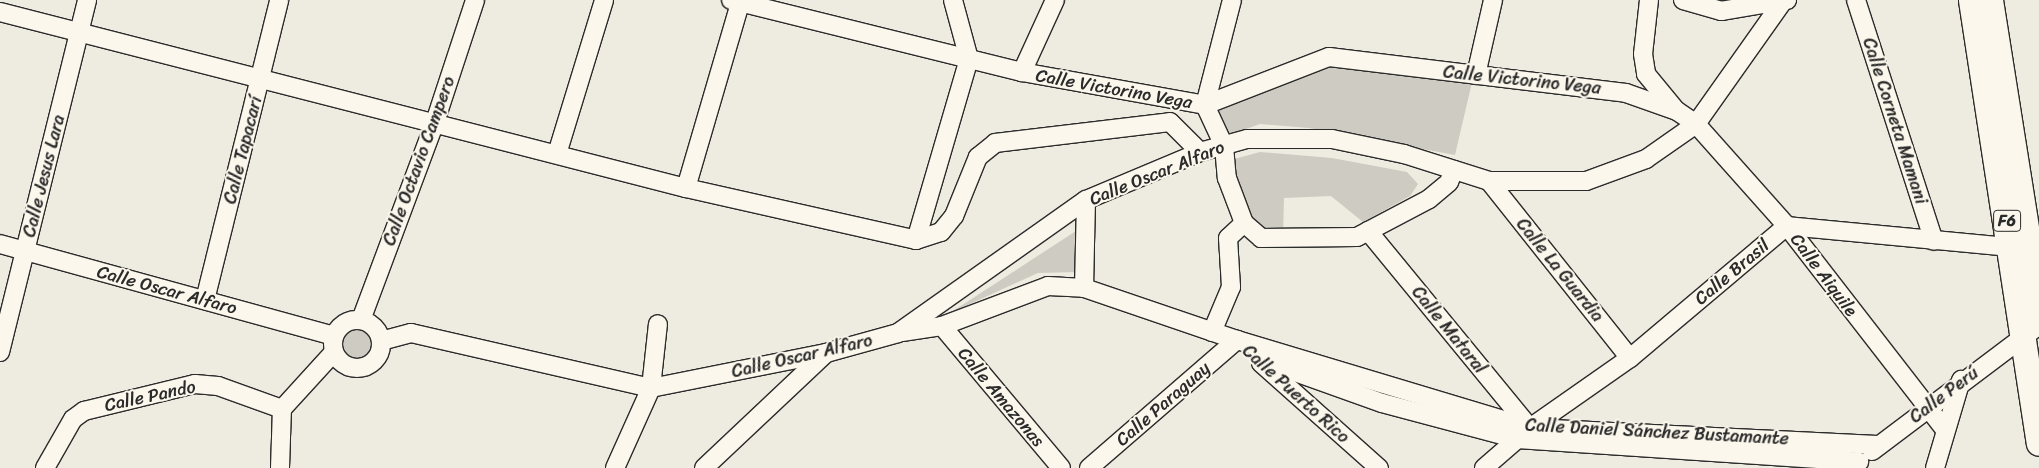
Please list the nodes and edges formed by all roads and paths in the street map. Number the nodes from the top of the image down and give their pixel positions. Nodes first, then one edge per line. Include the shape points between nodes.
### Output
1 (87, 0) edge
2 (279, 0) edge
3 (475, 0) edge
4 (604, 0) edge
5 (953, 0) edge
6 (1055, 0) edge
7 (1232, 0) edge
8 (1493, 0) edge
9 (1649, 0) edge
10 (1683, 0) edge
11 (1856, 0) edge
12 (1970, 0) edge
13 (1990, 0) edge
14 (738, 1) edge
15 (1786, 1) edge
16 (1764, 3) edge
17 (0, 12) edge
18 (79, 32) junction
19 (969, 59) junction
20 (1022, 72) junction
21 (1476, 75) junction
22 (261, 77) junction
23 (1205, 105) junction
24 (1677, 111) junction
25 (435, 122) junction
26 (1696, 124) junction
27 (1224, 146) junction
28 (1200, 152) junction
29 (557, 154) junction
30 (1454, 170) junction
31 (1489, 181) junction
32 (686, 188) junction
33 (1086, 200) junction
34 (1244, 223) junction
35 (1787, 226) junction
36 (1368, 231) junction
37 (916, 240) junction
38 (1934, 241) junction
39 (0, 244) edge
40 (2021, 248) junction
41 (26, 252) junction
42 (1084, 288) junction
43 (205, 300) junction
44 (2039, 308) edge
45 (361, 320) junction
46 (658, 324) dead end
47 (942, 326) junction
48 (1212, 332) junction
49 (2032, 332) edge
50 (898, 333) junction
51 (1237, 340) junction
52 (381, 341) junction
53 (334, 344) junction
54 (0, 352) edge
55 (826, 354) junction
56 (1630, 358) junction
57 (1961, 380) junction
58 (651, 388) junction
59 (1925, 408) junction
60 (282, 409) junction
61 (1945, 430) junction
62 (1524, 434) junction
63 (2039, 443) edge
64 (1880, 445) junction
65 (1856, 465) edge
66 (45, 468) edge
67 (280, 468) edge
68 (615, 468) edge
69 (704, 468) edge
70 (1061, 468) edge
71 (1089, 468) edge
72 (1379, 468) edge
73 (1484, 468) edge
74 (1935, 468) edge

1 - 18 street, Calle Jesus Lara
2 - 22 street, Calle Tapacarí
3 - 25 street, Calle Octavio Campero
4 - 29 street
5 - 19 street
6 - 20 street
7 - 23 street
8 - 21 street
9 - 24 street via 1643,54 1646,74
10 - 16 street via 1721,11
11 - 38 street, Calle Corneta Mamani
12 - 40 highway, F6
13 - 40 highway, F6
14 - 19 street, Calle Victorino Vega
14 - 32 street
15 - 16 street
15 - 26 street, Calle Oscar Alfaro
17 - 18 street
18 - 22 street
18 - 41 street, Calle Jesus Lara
19 - 20 street, Calle Victorino Vega
19 - 37 street
20 - 23 street, Calle Victorino Vega
21 - 23 street, Calle Victorino Vega via 1329,57
21 - 24 street, Calle Victorino Vega via 1607,89
22 - 25 street
22 - 43 street, Calle Tapacarí
23 - 27 street
24 - 26 street, Calle Victorino Vega
25 - 29 street
25 - 45 street, Calle Octavio Campero
26 - 31 street, Calle Oscar Alfaro via 1646,159 1586,181
26 - 35 street, Calle Aiquile
27 - 28 street, Calle Oscar Alfaro
27 - 30 street, Calle Oscar Alfaro via 1246,139 1332,139
27 - 34 street via 1226,178
28 - 33 street, Calle Oscar Alfaro
28 - 37 street via 1170,122 995,143 978,157 954,216 940,232
29 - 32 street
30 - 31 street, Calle Oscar Alfaro
30 - 36 street via 1449,182 1429,199
31 - 56 street, Calle La Guardia
32 - 37 street
33 - 42 street
33 - 50 street, Calle Oscar Alfaro
34 - 36 street via 1261,238 1357,237
34 - 48 street via 1228,238 1230,287
35 - 38 street, Calle Brasil
35 - 56 street, Calle Brasil
35 - 59 street, Calle Aiquile
36 - 62 street, Calle Mataral
38 - 40 street, Calle Brasil
39 - 41 street, Calle Oscar Alfaro
40 - 44 highway, F6
40 - 49 highway, F6
41 - 43 street, Calle Oscar Alfaro
41 - 54 street, Calle Jesus Lara
42 - 47 street, Calle Daniel Sánchez Bustamante via 1048,286
42 - 48 street, Calle Daniel Sánchez Bustamante
43 - 53 street, Calle Oscar Alfaro
45 - 52 street via 375,327
45 - 53 street via 345,323
46 - 58 street
47 - 50 street, Calle Daniel Sánchez Bustamante
47 - 70 street, Calle Amazonas
48 - 51 street, Calle Daniel Sánchez Bustamante
49 - 57 street, Calle Perú
49 - 63 highway, F6
50 - 55 street, Calle Oscar Alfaro
51 - 62 street, Calle Daniel Sánchez Bustamante via 1284,368 1382,403
51 - 71 street, Calle Paraguay
51 - 72 street, Calle Puerto Rico
52 - 53 street via 378,356 360,368 344,365
52 - 58 street, Calle Oscar Alfaro via 411,333
53 - 60 street
55 - 58 street, Calle Oscar Alfaro
55 - 69 street
56 - 62 street, Calle Brasil
57 - 59 street, Calle Perú
57 - 61 street
58 - 68 street
59 - 61 street, Calle Aiquile
59 - 64 street, Calle Perú
60 - 66 street, Calle Pando via 218,386 195,384 84,411 73,418
60 - 67 street
61 - 74 street
62 - 64 street, Calle Daniel Sánchez Bustamante
62 - 65 street, Calle Daniel Sánchez Bustamante
62 - 73 street, Calle Brasil
64 - 65 street, Calle Perú

